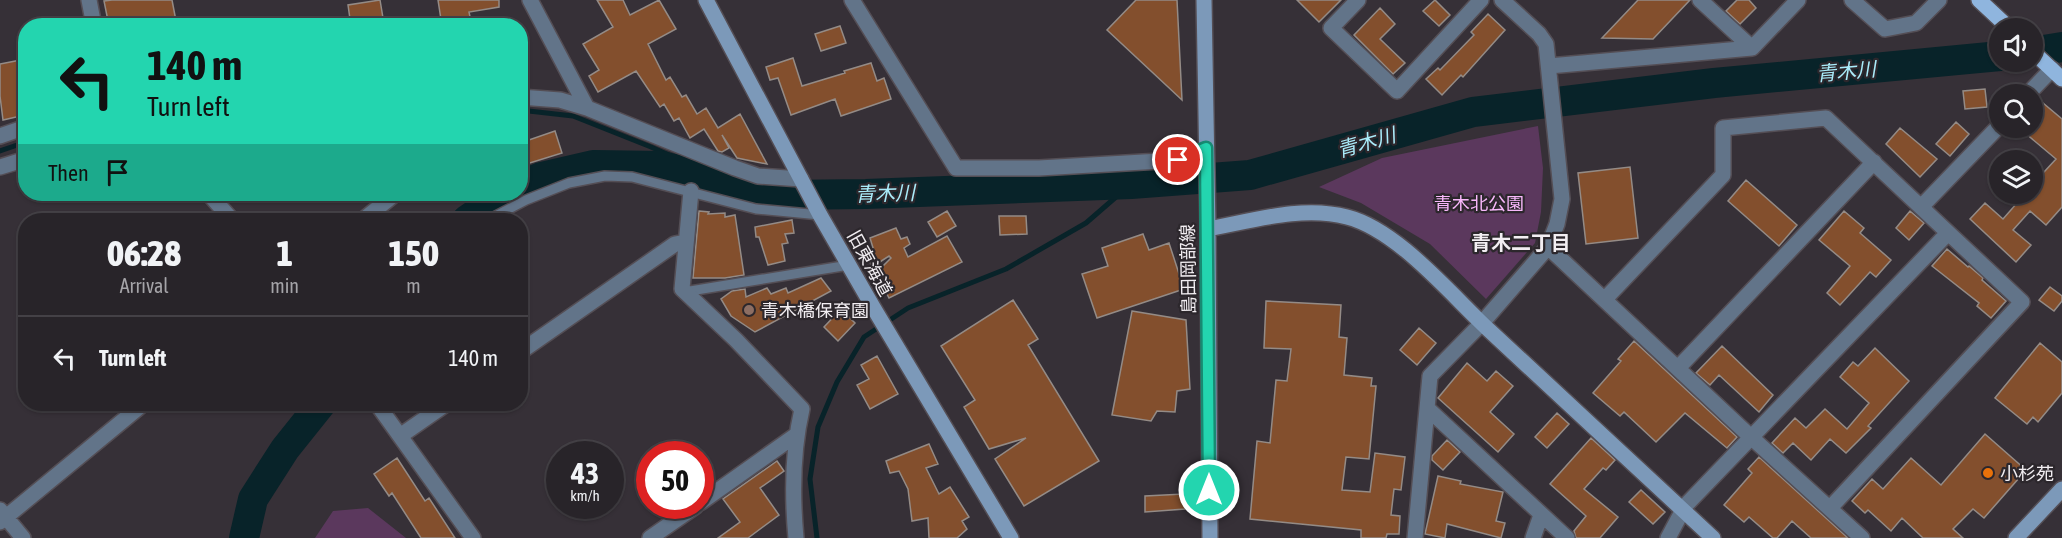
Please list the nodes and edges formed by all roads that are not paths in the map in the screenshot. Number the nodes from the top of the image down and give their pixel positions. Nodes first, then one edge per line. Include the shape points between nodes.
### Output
1 (89, 0) edge
2 (530, 0) edge
3 (706, 0) edge
4 (852, 0) edge
5 (1204, 0) edge
6 (1358, 0) edge
7 (1481, 0) edge
8 (1502, 0) edge
9 (1700, 0) edge
10 (1798, 0) edge
11 (1852, 0) edge
12 (1939, 0) edge
13 (1979, 0) edge
14 (92, 18) edge
15 (1998, 18) edge
16 (1752, 48) junction
17 (2043, 61) edge
18 (1548, 66) junction
19 (2057, 74) edge
20 (2042, 84) edge
21 (528, 98) edge
22 (587, 108) junction
23 (18, 130) edge
24 (0, 136) edge
25 (1989, 136) edge
26 (1206, 151) junction
27 (18, 161) edge
28 (1874, 162) junction
29 (0, 167) edge
30 (801, 179) junction
31 (691, 191) junction
32 (528, 199) edge
33 (215, 201) edge
34 (386, 201) edge
35 (524, 201) edge
36 (1921, 207) junction
37 (226, 213) edge
38 (372, 213) edge
39 (501, 213) edge
40 (820, 215) junction
41 (1208, 229) junction
42 (1948, 233) junction
43 (685, 242) junction
44 (1548, 247) junction
45 (849, 265) junction
46 (684, 292) junction
47 (1605, 299) junction
48 (1482, 323) junction
49 (528, 346) edge
50 (1678, 368) junction
51 (1427, 408) junction
52 (134, 411) edge
53 (382, 411) edge
54 (437, 411) edge
55 (796, 435) junction
56 (400, 436) junction
57 (1752, 438) junction
58 (2062, 489) edge
59 (714, 493) edge
60 (1830, 508) junction
61 (1682, 510) junction
62 (1541, 514) junction
63 (2, 516) edge
64 (677, 519) edge
65 (795, 537) edge
66 (23, 538) edge
67 (473, 538) edge
68 (650, 538) edge
69 (1011, 538) edge
70 (1210, 538) edge
71 (1415, 538) edge
72 (1533, 538) edge
73 (1567, 538) edge
74 (1668, 538) edge
75 (1713, 538) edge
76 (1862, 538) edge
77 (2016, 538) edge

1 - 14 street
2 - 22 street
3 - 30 street, 旧東海道
4 - 26 street via 956,168 1178,160
5 - 26 street, 島田岡部線
6 - 7 street via 1331,28 1398,91
8 - 18 street via 1546,44
9 - 16 street
10 - 16 street
11 - 12 street via 1885,29 1916,23
13 - 15 main road
16 - 18 street
17 - 19 main road
18 - 44 street via 1562,199
19 - 20 street
21 - 22 street via 560,100
22 - 30 street via 758,176
23 - 24 street
25 - 36 street
26 - 41 street, 島田岡部線
27 - 29 street
28 - 36 street
28 - 47 street via 1826,118 1723,128 1723,175
28 - 50 street
30 - 40 street, 旧東海道
31 - 32 lane via 632,177 605,176 569,183
31 - 40 lane via 756,209
31 - 43 street
33 - 37 street
34 - 38 street
35 - 39 lane
36 - 42 street
40 - 45 street, 旧東海道
41 - 48 street via 1299,213 1348,217 1398,243
41 - 70 street, 島田岡部線
42 - 57 street
42 - 60 street via 2022,302
43 - 46 street
43 - 49 street via 675,244
44 - 47 street
44 - 48 street
45 - 46 lane
45 - 69 street, 旧東海道
46 - 55 street via 802,409
47 - 50 street
48 - 51 street via 1430,376
48 - 61 street
50 - 57 street
51 - 62 street
51 - 71 street
52 - 63 street
53 - 56 street
54 - 56 street
55 - 59 street
55 - 65 street
56 - 67 street
57 - 60 street
57 - 61 street
58 - 77 street
60 - 76 street
61 - 74 street
61 - 75 street
62 - 72 street
62 - 73 street
63 - 66 street
64 - 68 street

